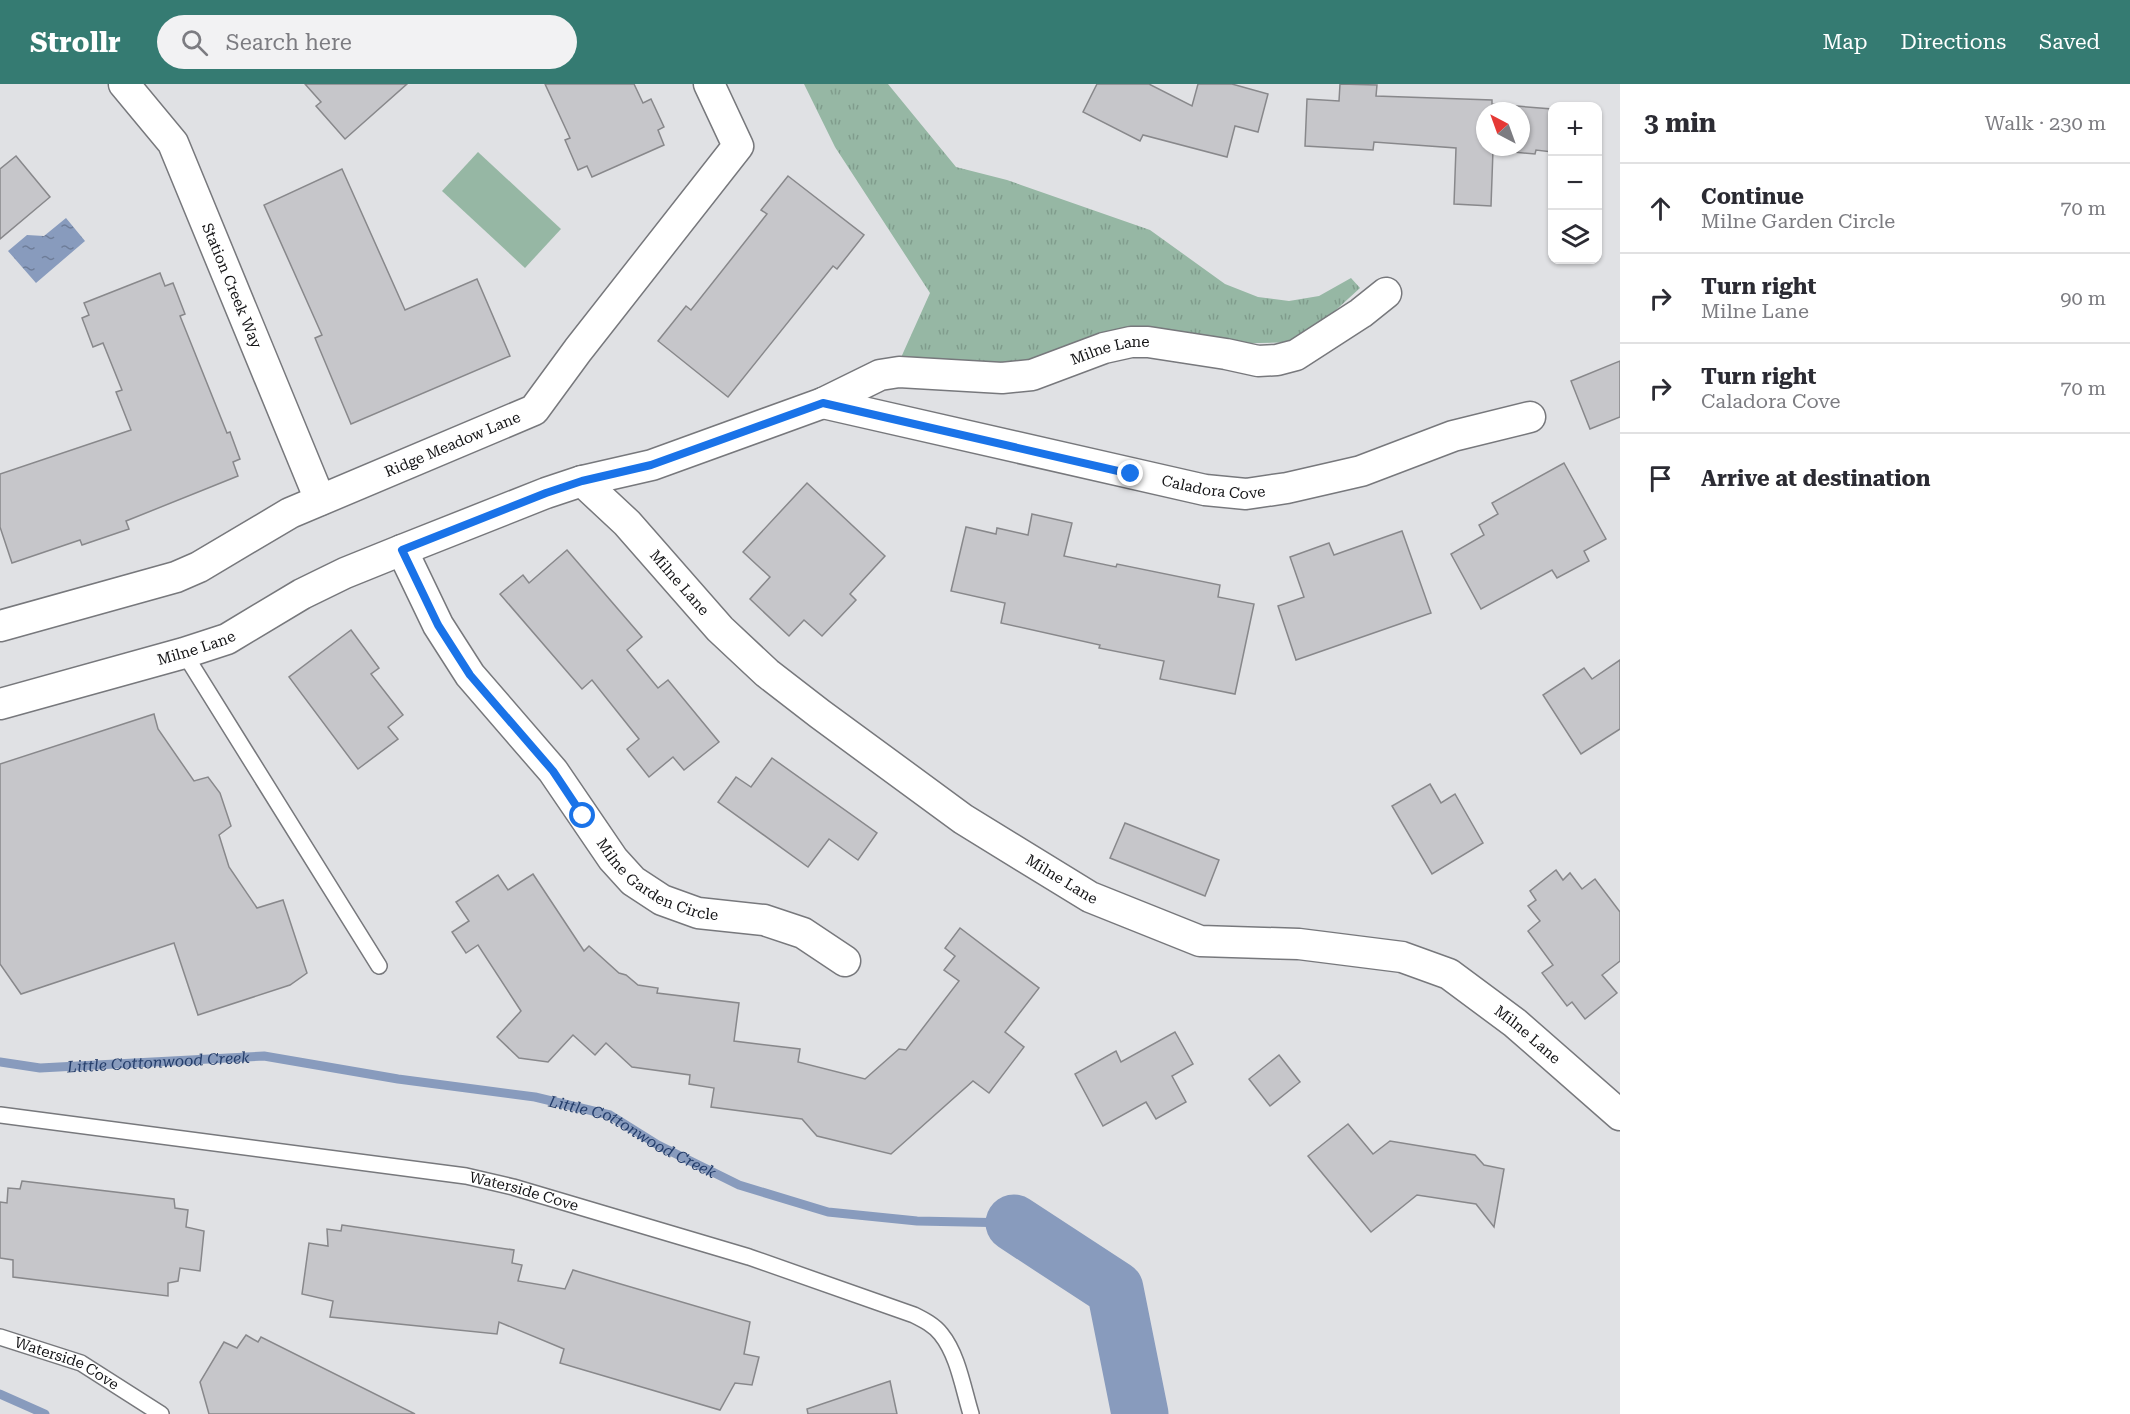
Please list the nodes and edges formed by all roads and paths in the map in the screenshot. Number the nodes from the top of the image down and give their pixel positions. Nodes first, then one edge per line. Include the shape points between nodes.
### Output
1 (124, 84) edge
2 (710, 84) edge
3 (1386, 293) dead end
4 (823, 403) junction
5 (1530, 417) dead end
6 (582, 481) junction
7 (320, 500) junction
8 (402, 550) junction
9 (0, 626) edge
10 (184, 653) junction
11 (0, 704) edge
12 (845, 961) dead end
13 (379, 966) dead end
14 (0, 1115) edge
15 (1620, 1115) edge
16 (0, 1337) edge
17 (161, 1414) edge
18 (971, 1414) edge

1 - 7 street, Station Creek Way via 173,143
2 - 7 street, Ridge Meadow Lane via 738,146 534,410
3 - 4 street, Milne Lane via 1296,355 1277,360 1258,361 1131,342 1032,375 880,375
4 - 5 street, Caladora Cove via 1205,490 1246,494 1361,471 1453,436
4 - 6 street, Milne Lane via 651,465
6 - 8 street, Milne Lane
6 - 15 street, Milne Lane via 627,523 720,629 767,673 963,819 1090,897 1200,941 1299,944 1402,957 1449,974 1515,1023
7 - 9 street, Ridge Meadow Lane via 176,577
8 - 10 street, Milne Lane via 302,594 227,639
8 - 12 street, Milne Garden Circle via 438,625 470,675 553,771 613,859 633,881 662,900 698,913 764,920 803,933
10 - 11 street, Milne Lane
10 - 13 lane
14 - 18 lane, Waterside Cove via 466,1176 749,1257 928,1322 941,1333 952,1351
16 - 17 lane, Waterside Cove via 81,1363

